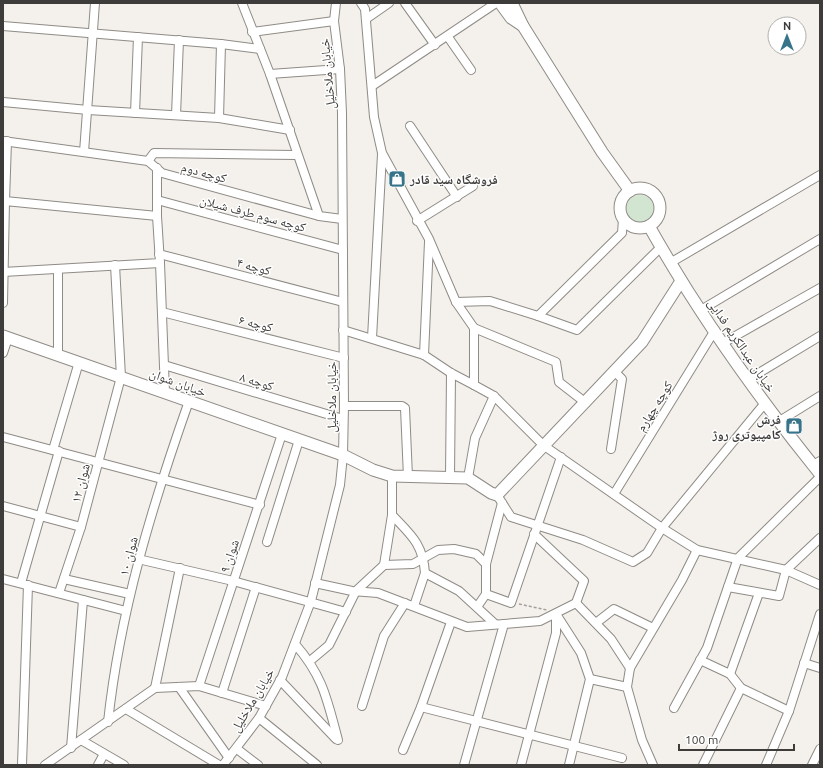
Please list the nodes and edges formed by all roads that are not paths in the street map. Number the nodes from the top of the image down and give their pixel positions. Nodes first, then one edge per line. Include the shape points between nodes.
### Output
1 (95, 3) edge
2 (242, 3) edge
3 (336, 3) edge
4 (361, 3) edge
5 (389, 3) edge
6 (405, 3) edge
7 (496, 3) edge
8 (500, 3) edge
9 (515, 4) edge
10 (366, 19) junction
11 (334, 21) junction
12 (3, 26) edge
13 (523, 26) junction
14 (252, 32) junction
15 (93, 33) junction
16 (138, 37) junction
17 (448, 37) junction
18 (179, 40) junction
19 (221, 44) junction
20 (435, 45) junction
21 (260, 49) junction
22 (340, 69) junction
23 (471, 70) dead end
24 (270, 74) junction
25 (372, 86) junction
26 (3, 102) edge
27 (88, 110) junction
28 (135, 113) junction
29 (176, 115) junction
30 (219, 118) junction
31 (410, 126) dead end
32 (290, 130) junction
33 (5, 141) edge
34 (84, 152) junction
35 (382, 153) junction
36 (297, 155) junction
37 (148, 161) junction
38 (157, 168) junction
39 (820, 175) edge
40 (473, 186) dead end
41 (630, 191) junction
42 (457, 196) junction
43 (157, 200) junction
44 (4, 201) edge
45 (157, 216) junction
46 (319, 216) junction
47 (342, 219) junction
48 (623, 219) junction
49 (417, 221) junction
50 (649, 226) junction
51 (429, 239) junction
52 (820, 239) edge
53 (661, 247) junction
54 (343, 250) junction
55 (159, 254) junction
56 (160, 263) junction
57 (670, 263) junction
58 (116, 265) junction
59 (58, 269) junction
60 (3, 272) edge
61 (681, 281) junction
62 (820, 288) edge
63 (3, 302) edge
64 (343, 302) junction
65 (456, 302) junction
66 (701, 310) junction
67 (162, 312) junction
68 (538, 316) junction
69 (474, 328) junction
70 (343, 330) junction
71 (715, 330) junction
72 (820, 336) edge
73 (5, 337) edge
74 (372, 338) junction
75 (723, 343) junction
76 (3, 353) edge
77 (58, 355) junction
78 (424, 355) junction
79 (344, 358) junction
80 (79, 362) junction
81 (164, 365) junction
82 (615, 372) junction
83 (451, 374) junction
84 (121, 377) junction
85 (749, 380) junction
86 (474, 385) junction
87 (165, 392) junction
88 (494, 396) junction
89 (820, 396) edge
90 (189, 401) junction
91 (586, 403) junction
92 (765, 403) junction
93 (344, 406) junction
94 (343, 419) junction
95 (778, 422) junction
96 (282, 434) junction
97 (3, 437) edge
98 (299, 440) junction
99 (543, 445) junction
100 (611, 449) dead end
101 (56, 450) junction
102 (343, 455) junction
103 (560, 457) junction
104 (98, 461) junction
105 (818, 469) edge
106 (392, 476) junction
107 (408, 477) junction
108 (450, 477) junction
109 (468, 478) junction
110 (161, 480) junction
111 (614, 494) junction
112 (500, 499) junction
113 (260, 504) junction
114 (3, 506) edge
115 (392, 515) junction
116 (40, 516) junction
117 (537, 525) junction
118 (81, 527) junction
119 (662, 528) junction
120 (534, 534) junction
121 (820, 538) edge
122 (267, 542) dead end
123 (697, 550) junction
124 (424, 557) junction
125 (738, 558) junction
126 (138, 559) junction
127 (486, 564) junction
128 (384, 565) junction
129 (180, 568) junction
130 (786, 570) junction
131 (425, 573) junction
132 (3, 578) edge
133 (64, 579) junction
134 (233, 581) junction
135 (315, 583) junction
136 (24, 584) junction
137 (820, 585) edge
138 (256, 587) junction
139 (728, 587) junction
140 (356, 591) junction
141 (759, 593) junction
142 (59, 594) junction
143 (130, 594) junction
144 (486, 594) junction
145 (83, 600) junction
146 (311, 601) junction
147 (405, 603) junction
148 (576, 603) junction
149 (414, 606) junction
150 (477, 607) junction
151 (126, 611) junction
152 (346, 612) junction
153 (556, 614) junction
154 (820, 614) edge
155 (451, 622) junction
156 (596, 623) junction
157 (495, 624) junction
158 (504, 624) junction
159 (653, 628) junction
160 (294, 644) junction
161 (700, 660) junction
162 (310, 661) junction
163 (804, 663) junction
164 (630, 668) junction
165 (820, 668) edge
166 (730, 674) junction
167 (590, 679) junction
168 (280, 680) junction
169 (199, 686) junction
170 (179, 687) junction
171 (627, 687) junction
172 (155, 688) junction
173 (741, 688) junction
174 (222, 693) junction
175 (266, 706) junction
176 (362, 706) dead end
177 (421, 707) junction
178 (674, 708) dead end
179 (126, 709) junction
180 (789, 711) junction
181 (259, 718) junction
182 (476, 721) junction
183 (108, 722) junction
184 (529, 734) junction
185 (81, 740) junction
186 (575, 746) junction
187 (71, 748) junction
188 (237, 749) junction
189 (820, 749) edge
190 (403, 750) dead end
191 (104, 754) junction
192 (229, 758) junction
193 (622, 758) dead end
194 (22, 765) edge
195 (45, 765) edge
196 (98, 765) edge
197 (124, 765) edge
198 (219, 765) edge
199 (223, 765) edge
200 (258, 765) edge
201 (316, 765) edge
202 (464, 765) edge
203 (520, 765) edge
204 (569, 765) edge
205 (653, 765) edge
206 (703, 765) edge
207 (766, 765) edge
208 (812, 765) edge

1 - 15 street
2 - 14 street
3 - 11 street, خیابان ملاخلیل
4 - 10 street via 365,9
5 - 10 street
6 - 20 street
7 - 17 street
8 - 13 street via 511,18
9 - 13 street
10 - 25 street
11 - 14 street
11 - 22 street, خیابان ملاخلیل
12 - 15 street
13 - 41 street via 602,152
14 - 21 street
15 - 16 street
15 - 27 street
16 - 18 street
16 - 28 street
17 - 20 street
17 - 23 street
18 - 19 street
18 - 29 street
19 - 21 street
19 - 30 street
20 - 25 street
21 - 24 street
22 - 24 street
22 - 47 street, خیابان ملاخلیل
24 - 32 street
25 - 35 street via 374,117
26 - 27 street
27 - 28 street
27 - 34 street
28 - 29 street
29 - 30 street
30 - 32 street
31 - 42 street
32 - 36 street
33 - 34 street, کوچه دوم
33 - 44 street
34 - 37 street, کوچه دوم
35 - 49 street
35 - 74 street
36 - 37 street via 154,153
36 - 46 street
37 - 38 street, کوچه دوم
38 - 43 street
38 - 46 street, کوچه دوم via 162,173
39 - 57 street
40 - 42 street
41 - 48 street via 622,201
41 - 50 street via 642,188 658,198 660,212
42 - 49 street
43 - 45 street
43 - 54 street, کوچه سوم طرف شیلان
44 - 45 street
44 - 60 street
45 - 55 street
46 - 47 street, کوچه دوم
47 - 54 street, خیابان ملاخلیل
48 - 50 street via 634,227
48 - 68 street via 622,233
49 - 51 street
50 - 53 street, خیابان عبدالکریم فدایی
51 - 65 street
51 - 78 street
52 - 66 street
53 - 57 street, خیابان عبدالکریم فدایی
53 - 68 street via 576,330
54 - 64 street, خیابان ملاخلیل
55 - 56 street
55 - 64 street, کوچه ۴
56 - 58 street
56 - 67 street
57 - 61 street, خیابان عبدالکریم فدایی
58 - 59 street
58 - 84 street, شوان ۱۲
59 - 60 street
59 - 77 street
60 - 63 street
61 - 66 street, خیابان عبدالکریم فدایی
61 - 82 street via 642,342
62 - 75 street
64 - 70 street, خیابان ملاخلیل
65 - 68 street via 490,301
65 - 69 street
66 - 71 street, خیابان عبدالکریم فدایی
67 - 79 street, کوچه ۶
67 - 81 street
69 - 86 street
69 - 91 street via 556,362 559,382
70 - 74 street
70 - 79 street, خیابان ملاخلیل
71 - 75 street, خیابان عبدالکریم فدایی
71 - 111 street, کوچه چهارم
72 - 85 street
73 - 76 street
73 - 77 street, خیابان شوان
74 - 78 street
75 - 85 street, خیابان عبدالکریم فدایی
77 - 80 street, خیابان شوان
78 - 83 street
79 - 93 street, خیابان ملاخلیل
80 - 84 street, خیابان شوان
80 - 101 street
81 - 87 street
81 - 94 street, کوچه ۸
82 - 91 street
82 - 100 street via 622,379
83 - 86 street
83 - 108 street
84 - 87 street, خیابان شوان
84 - 104 street, شوان ۱۲
85 - 92 street, خیابان عبدالکریم فدایی
86 - 88 street
87 - 90 street, خیابان شوان
88 - 99 street
88 - 109 street via 474,438
89 - 95 street
90 - 96 street, خیابان شوان
90 - 110 street, شوان ۱۰
91 - 99 street
92 - 95 street, خیابان عبدالکریم فدایی
92 - 119 street
93 - 94 street, خیابان ملاخلیل
93 - 107 street via 405,408
94 - 102 street, خیابان ملاخلیل
95 - 105 street, خیابان عبدالکریم فدایی
96 - 98 street, خیابان شوان
96 - 113 street, شوان ۹
97 - 101 street
98 - 102 street, خیابان شوان
98 - 122 street
99 - 103 street
99 - 112 street
101 - 104 street
101 - 116 street
102 - 106 street, خیابان شوان
102 - 135 street, خیابان ملاخلیل via 340,485
103 - 111 street
103 - 117 street
104 - 110 street
104 - 118 street, شوان ۱۲
105 - 125 street
106 - 107 street, خیابان شوان
106 - 115 street
107 - 108 street, خیابان شوان
108 - 109 street, خیابان شوان
109 - 112 street
110 - 113 street
110 - 126 street, شوان ۱۰
111 - 119 street
112 - 117 street via 511,517
112 - 127 street
113 - 134 street, شوان ۹
114 - 116 street
115 - 124 street via 419,545
115 - 128 street
116 - 118 street
116 - 136 street
117 - 119 street via 583,540 633,562 647,553
117 - 120 street
118 - 133 street, شوان ۱۲
119 - 123 street
120 - 144 street via 511,603
120 - 148 street via 584,581
121 - 130 street
123 - 125 street
123 - 159 street
124 - 127 street via 438,550 454,550 476,554
124 - 128 street via 413,564
124 - 131 street
125 - 130 street
125 - 139 street
126 - 129 street
126 - 143 street, شوان ۱۰
127 - 144 street
128 - 140 street
129 - 134 street
129 - 172 street
130 - 137 street
130 - 141 street via 779,596
131 - 149 street
131 - 150 street via 459,591
132 - 136 street
133 - 142 street, شوان ۱۲
133 - 143 street
134 - 138 street
134 - 169 street, شوان ۹
135 - 140 street
135 - 146 street, خیابان ملاخلیل
136 - 142 street
136 - 194 street
138 - 146 street
138 - 174 street
139 - 141 street
139 - 161 street via 707,648
140 - 147 street via 378,593
140 - 152 street
141 - 166 street
142 - 145 street
143 - 151 street, شوان ۱۰
144 - 150 street
145 - 151 street
145 - 187 street
146 - 152 street
146 - 160 street, خیابان ملاخلیل
147 - 149 street
147 - 176 street via 384,636
148 - 153 street
148 - 156 street
149 - 155 street
150 - 157 street
151 - 183 street, شوان ۱۰ via 113,673
152 - 162 street via 329,645
153 - 158 street via 540,621
153 - 167 street via 581,653
153 - 184 street via 556,633
154 - 163 street
155 - 157 street via 467,626
155 - 177 street
156 - 159 street via 614,608
156 - 164 street via 611,639
157 - 158 street
158 - 182 street
159 - 164 street
160 - 162 street
160 - 168 street, خیابان ملاخلیل
161 - 166 street
161 - 178 street
162 - 168 street via 325,691 338,740
163 - 165 street
163 - 180 street
164 - 171 street
166 - 173 street
167 - 171 street
167 - 186 street
168 - 175 street, خیابان ملاخلیل
169 - 170 street
169 - 174 street
170 - 172 street
170 - 192 street
171 - 205 street via 642,740
172 - 179 street
173 - 180 street
173 - 206 street
174 - 175 street
175 - 181 street, خیابان ملاخلیل
177 - 182 street
177 - 190 street
179 - 183 street
179 - 198 street
180 - 207 street
181 - 188 street, خیابان ملاخلیل
181 - 201 street
182 - 184 street
182 - 202 street
183 - 185 street
184 - 186 street
184 - 203 street
185 - 187 street
185 - 191 street
186 - 193 street
186 - 204 street
187 - 195 street
188 - 192 street, خیابان ملاخلیل
188 - 200 street
189 - 208 street
191 - 196 street
191 - 197 street
192 - 199 street, خیابان ملاخلیل

